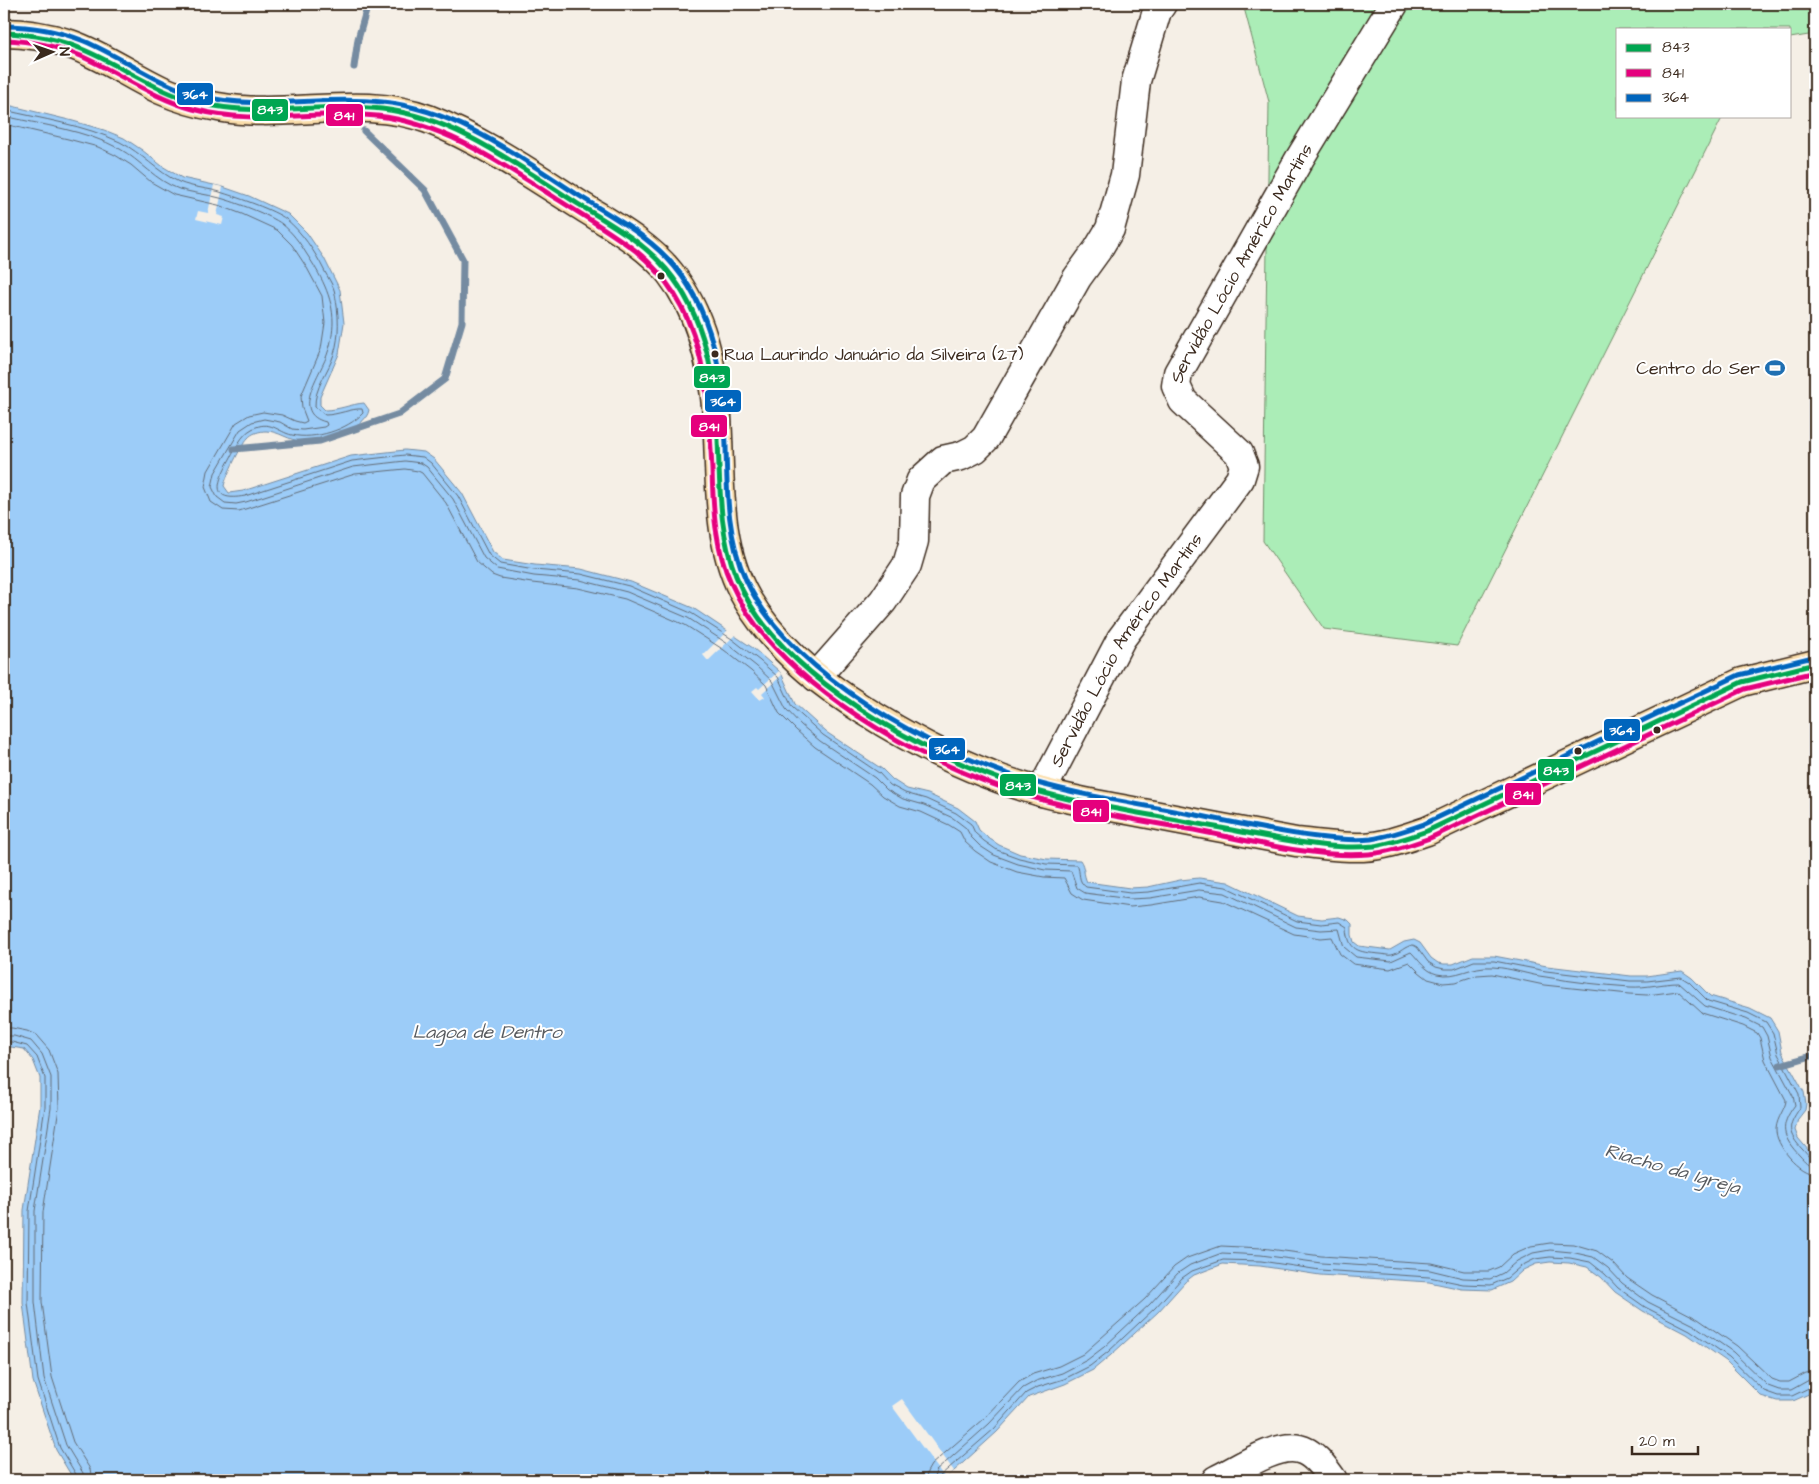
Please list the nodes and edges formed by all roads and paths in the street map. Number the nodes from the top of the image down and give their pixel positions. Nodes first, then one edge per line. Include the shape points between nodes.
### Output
1 (1162, 4) edge
2 (1394, 4) edge
3 (4, 33) edge
4 (1815, 664) edge
5 (816, 677) junction
6 (1042, 792) junction
7 (1216, 1480) edge
8 (1333, 1480) edge

1 - 5 street via 1136,81 1125,174 1110,229 1077,278 986,438 962,456 943,460 921,480 914,496 914,542 907,565 866,622
2 - 6 street, Servidão Lócio Américo Martins via 1300,158 1178,373 1176,386 1183,401 1239,453 1244,466 1240,479 1121,639
3 - 5 main road via 47,37 73,45 163,91 219,108 278,112 375,109 425,118 522,168 647,251 670,273 686,297 708,354 717,420 721,512 735,572 761,620
4 - 6 main road via 1742,682 1427,831 1363,847 1296,842
5 - 6 main road via 900,733 940,754
7 - 8 street via 1284,1449 1299,1449 1313,1456

